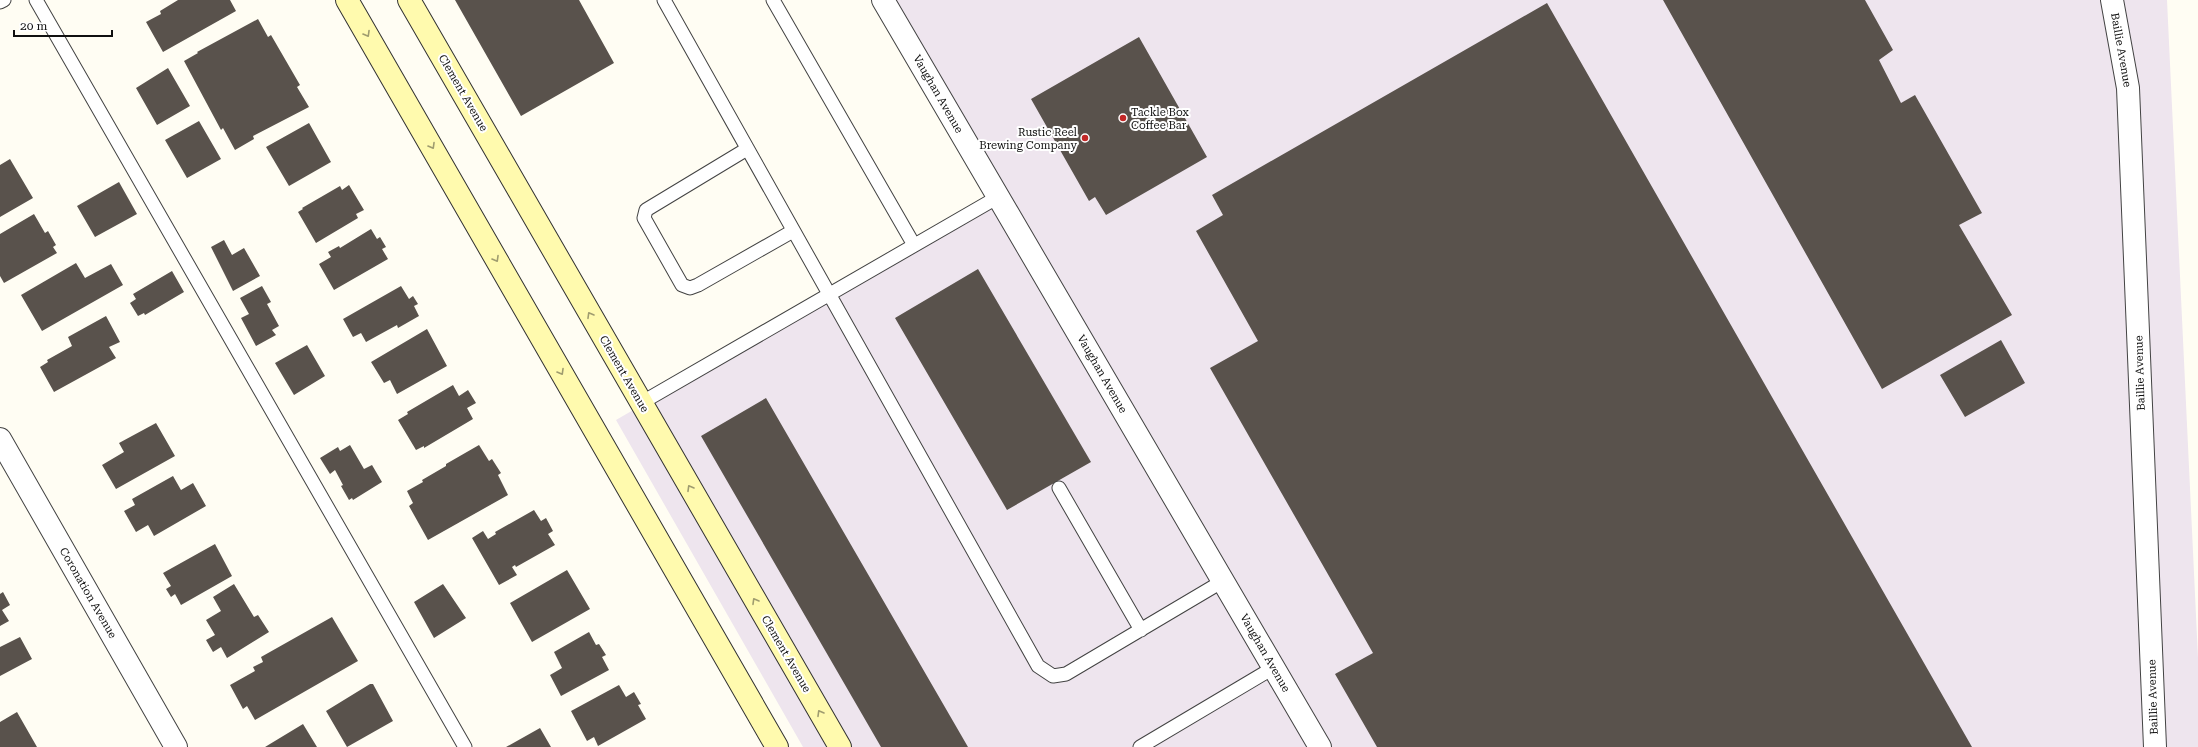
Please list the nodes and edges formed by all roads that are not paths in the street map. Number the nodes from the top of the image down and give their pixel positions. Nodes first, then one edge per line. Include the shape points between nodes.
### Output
1 (4, 0) edge
2 (36, 0) edge
3 (347, 0) edge
4 (409, 0) edge
5 (664, 0) edge
6 (773, 0) edge
7 (884, 0) edge
8 (2112, 0) edge
9 (0, 2) edge
10 (747, 149) junction
11 (998, 197) junction
12 (793, 231) junction
13 (914, 245) junction
14 (829, 293) junction
15 (641, 402) junction
16 (0, 439) edge
17 (1059, 488) dead end
18 (1223, 581) junction
19 (1141, 630) junction
20 (1273, 668) junction
21 (176, 747) edge
22 (465, 747) edge
23 (777, 747) edge
24 (840, 747) edge
25 (1140, 747) edge
26 (1320, 747) edge
27 (2155, 747) edge

1 - 9 lane
2 - 22 lane
3 -> 23 main road
15 -> 4 main road, Clement Avenue
5 - 10 lane
6 - 13 lane
7 - 11 street, Vaughan Avenue
8 - 27 street, Baillie Avenue via 2128,88
10 - 12 lane
10 - 12 lane via 646,210 644,218 682,285 690,288
11 - 13 lane
11 - 18 street, Vaughan Avenue
12 - 14 lane
13 - 14 lane
14 - 15 lane
14 - 19 lane via 1038,666 1053,676 1066,674
24 -> 15 main road, Clement Avenue
16 - 21 street, Coronation Avenue
17 - 19 lane
18 - 19 lane
18 - 20 street, Vaughan Avenue
20 - 25 lane
20 - 26 street, Vaughan Avenue

